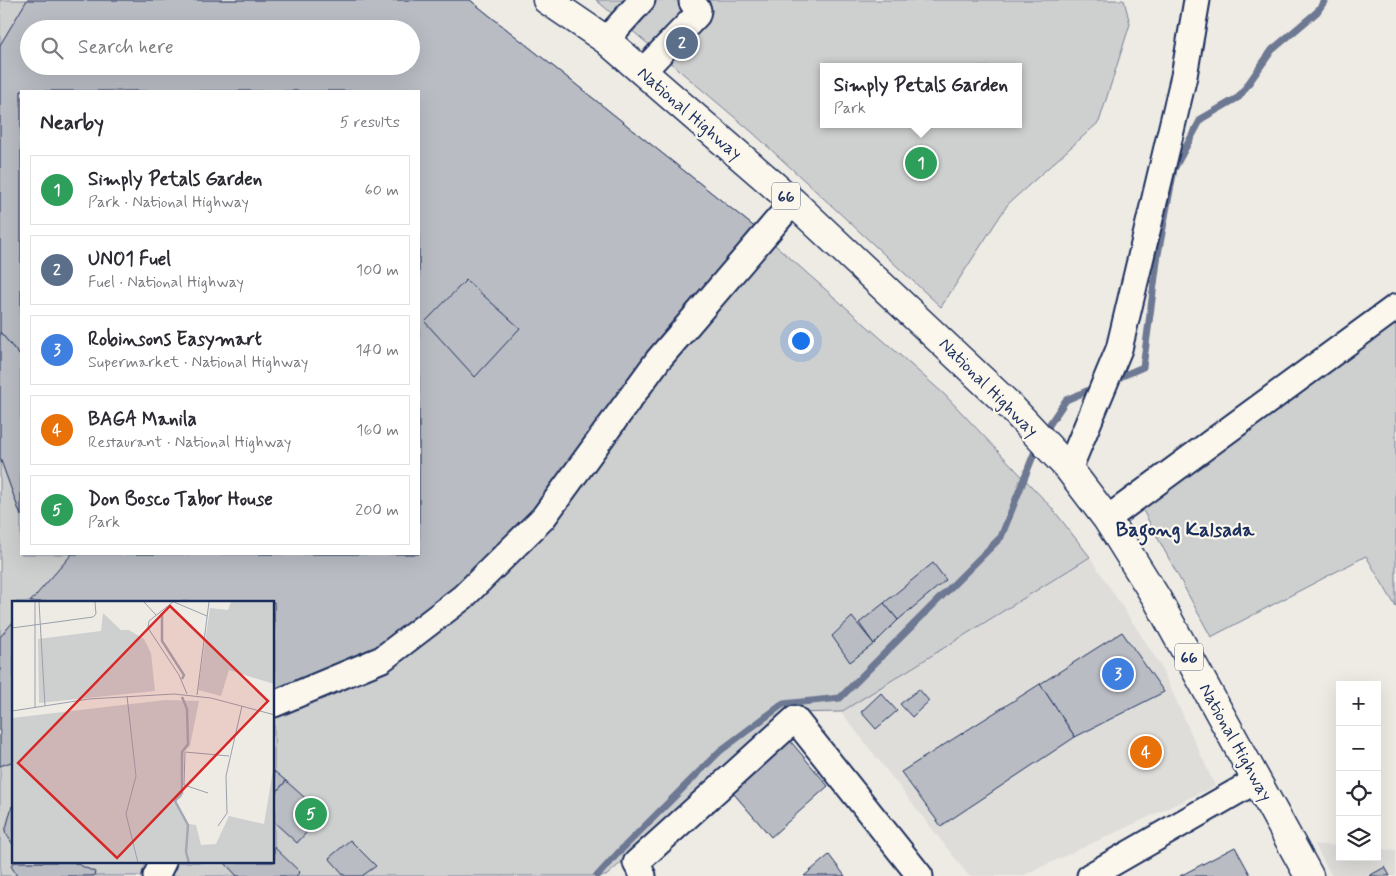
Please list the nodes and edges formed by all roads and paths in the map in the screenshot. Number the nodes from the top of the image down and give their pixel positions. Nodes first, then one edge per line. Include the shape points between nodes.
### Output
1 (547, 0) edge
2 (642, 0) edge
3 (1197, 0) edge
4 (692, 2) dead end
5 (606, 40) junction
6 (642, 72) junction
7 (793, 202) junction
8 (1396, 307) edge
9 (1061, 460) junction
10 (1107, 519) junction
11 (275, 704) edge
12 (1257, 780) junction
13 (162, 864) edge
14 (156, 876) edge
15 (643, 876) edge
16 (920, 876) edge
17 (1090, 876) edge
18 (1309, 876) edge

1 - 5 main road, National Highway / 66
2 - 5 street
3 - 9 street via 1184,76 1119,350
4 - 6 street via 698,10 697,15
5 - 6 main road, National Highway / 66
6 - 7 main road, National Highway / 66
7 - 9 main road, National Highway / 66 via 1011,407
7 - 11 street via 658,360 543,518 470,590 382,659
8 - 10 street
9 - 10 main road, National Highway / 66
10 - 12 main road, National Highway / 66 via 1157,599
12 - 17 street
12 - 18 main road, National Highway / 66
13 - 14 street
15 - 16 street via 636,863 795,720

